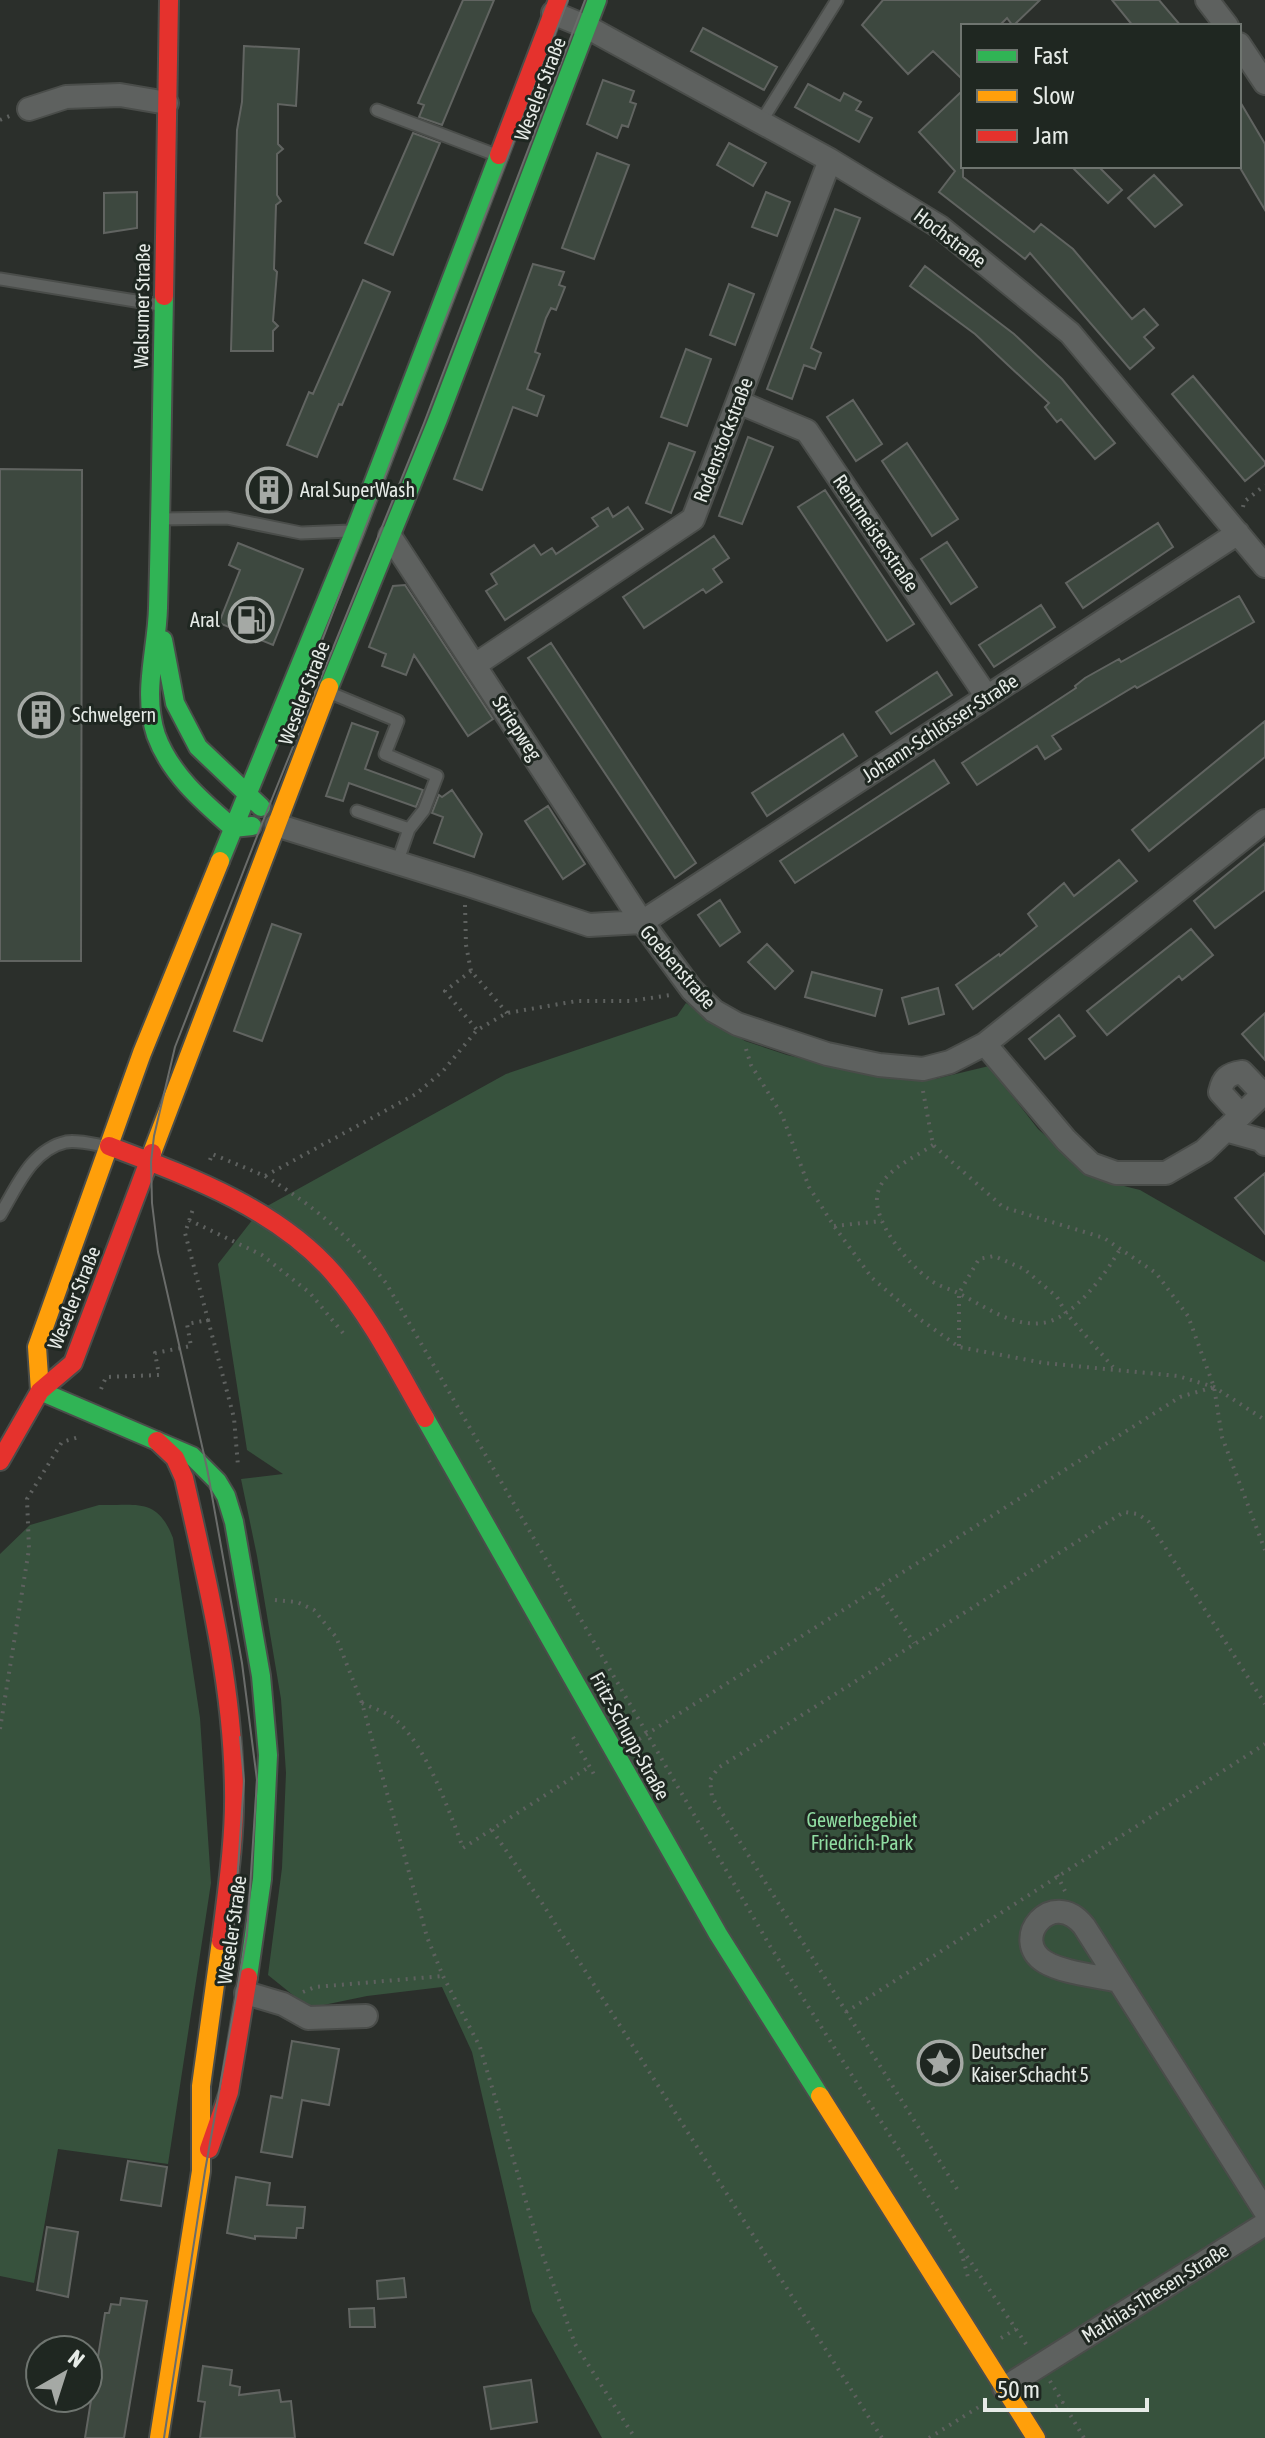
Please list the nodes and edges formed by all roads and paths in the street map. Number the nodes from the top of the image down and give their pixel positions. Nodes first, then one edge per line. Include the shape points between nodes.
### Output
1 (169, 0) edge
2 (597, 0) edge
3 (837, 0) edge
4 (1207, 0) edge
5 (556, 7) edge
6 (1225, 24) edge
7 (587, 27) junction
8 (1241, 47) edge
9 (1265, 83) edge
10 (167, 103) junction
11 (29, 109) dead end
12 (377, 110) dead end
13 (761, 122) junction
14 (499, 156) junction
15 (830, 160) junction
16 (0, 279) edge
17 (164, 306) junction
18 (738, 402) junction
19 (1265, 485) edge
20 (160, 519) junction
21 (355, 531) junction
22 (1238, 533) junction
23 (390, 536) junction
24 (1265, 566) edge
25 (158, 613) junction
26 (475, 665) junction
27 (327, 692) junction
28 (987, 697) junction
29 (248, 792) junction
30 (357, 811) dead end
31 (1265, 821) edge
32 (276, 825) junction
33 (233, 828) junction
34 (409, 829) junction
35 (397, 863) junction
36 (469, 885) junction
37 (642, 922) junction
38 (471, 971) junction
39 (692, 990) junction
40 (507, 1013) junction
41 (737, 1024) junction
42 (477, 1030) junction
43 (985, 1044) junction
44 (923, 1069) junction
45 (1265, 1144) edge
46 (933, 1145) junction
47 (109, 1146) junction
48 (151, 1162) junction
49 (265, 1176) junction
50 (202, 1184) junction
51 (0, 1215) edge
52 (882, 1221) junction
53 (834, 1226) junction
54 (1120, 1249) junction
55 (959, 1293) junction
56 (1066, 1313) junction
57 (208, 1320) junction
58 (959, 1347) junction
59 (1113, 1367) junction
60 (1214, 1387) junction
61 (40, 1391) junction
62 (90, 1414) junction
63 (1265, 1420) edge
64 (157, 1441) junction
65 (0, 1461) edge
66 (239, 1475) dead end
67 (1265, 1550) edge
68 (878, 1589) junction
69 (248, 1605) junction
70 (914, 1643) junction
71 (362, 1703) junction
72 (1265, 1704) edge
73 (0, 1729) edge
74 (646, 1735) junction
75 (1265, 1744) edge
76 (613, 1752) junction
77 (492, 1830) junction
78 (443, 1976) junction
79 (1119, 1981) dead end
80 (246, 1993) junction
81 (283, 2004) junction
82 (846, 2012) junction
83 (366, 2016) dead end
84 (201, 2171) junction
85 (957, 2189) dead end
86 (1265, 2211) edge
87 (1265, 2224) edge
88 (1040, 2365) junction
89 (1004, 2388) junction
90 (982, 2405) dead end
91 (159, 2438) edge
92 (635, 2438) edge
93 (882, 2438) edge
94 (929, 2438) edge
95 (1036, 2438) edge
96 (1084, 2438) edge

1 - 10 main road, Walsumer Straße
2 - 7 main road, Weseler Straße
3 - 13 lane
4 - 6 street
5 - 7 street, Hochstraße
5 - 14 main road, Weseler Straße
7 - 13 street, Hochstraße
7 - 23 main road, Weseler Straße
8 - 9 street
10 - 11 street via 120,95 66,97
10 - 17 main road, Walsumer Straße
12 - 14 lane
13 - 15 street, Hochstraße
14 - 21 main road, Weseler Straße
15 - 18 street, Rodenstockstraße
15 - 22 street, Hochstraße via 940,227 1070,333
16 - 17 lane
17 - 20 main road, Walsumer Straße
18 - 26 street, Rodenstockstraße via 693,519
18 - 28 street, Rentmeisterstraße via 807,431
19 - 22 path via 1244,502
20 - 21 lane via 227,518 301,533
20 - 25 main road, Walsumer Straße
21 - 29 main road, Weseler Straße
22 - 24 street, Hochstraße
22 - 28 street, Johann-Schlösser-Straße
23 - 26 street, Striepweg
23 - 27 main road, Weseler Straße
25 - 29 main road, Walsumer Straße via 175,703 198,747
25 - 33 main road, Walsumer Straße via 149,664 149,710 156,737 172,768 200,802
26 - 37 street, Striepweg
27 - 32 main road, Weseler Straße
27 - 34 lane via 398,721 385,754 437,776 424,810
28 - 37 street, Johann-Schlösser-Straße
29 - 32 main road, Walsumer Straße
29 - 33 main road, Weseler Straße
30 - 34 lane
31 - 43 street, Goebenstraße
32 - 33 main road
32 - 35 street, Goebenstraße
32 - 48 main road, Weseler Straße
33 - 47 main road, Weseler Straße
34 - 35 lane
35 - 36 street, Goebenstraße
36 - 37 street, Goebenstraße via 589,925
36 - 38 path via 464,915
37 - 39 street, Goebenstraße
38 - 40 path
38 - 42 path via 445,991
39 - 40 path
39 - 41 street, Goebenstraße
40 - 42 path
41 - 44 street, Goebenstraße via 827,1054
41 - 53 path via 751,1065 782,1115 809,1187
42 - 49 path via 416,1094
43 - 44 street, Goebenstraße
43 - 45 street via 1066,1140 1091,1164 1116,1173 1166,1173 1204,1151 1233,1123
44 - 46 path
46 - 52 path via 884,1178 877,1196
46 - 54 path via 1003,1207 1104,1238
47 - 48 main road, Fritz-Schupp-Straße
47 - 51 lane via 68,1142 41,1152
47 - 61 main road, Weseler Straße via 37,1347
48 - 50 main road, Fritz-Schupp-Straße
48 - 61 main road, Weseler Straße via 73,1363
49 - 50 path via 212,1154
49 - 74 path via 334,1225 386,1283
50 - 57 path via 185,1233
50 - 76 main road, Fritz-Schupp-Straße via 232,1196 288,1233 348,1290
52 - 53 path
52 - 55 path via 903,1255 930,1280
53 - 58 path via 872,1278
54 - 56 path via 1096,1285
54 - 60 path via 1156,1273 1188,1316
55 - 56 path via 1012,1321 1043,1323
55 - 56 path via 979,1259 994,1256 1024,1269 1057,1297
55 - 58 path
56 - 59 path
57 - 62 path via 187,1324 191,1346 155,1353 159,1375 106,1377
57 - 66 path via 234,1418
58 - 59 path via 1044,1363
59 - 60 path
60 - 63 path
60 - 67 path via 1222,1437
60 - 68 path via 1180,1397
61 - 62 main road, Weseler Straße
61 - 65 main road
62 - 64 main road, Weseler Straße
62 - 73 path via 80,1437 62,1442 27,1499 29,1549
64 - 69 main road, Weseler Straße via 192,1456 226,1496
64 - 84 main road, Weseler Straße via 175,1458 187,1493 214,1612 234,1789 230,1872 201,2086
68 - 70 path
68 - 74 path
69 - 71 path via 271,1600 314,1610 336,1637
69 - 80 main road, Weseler Straße via 268,1755 262,1879
70 - 72 path via 1124,1512 1138,1514 1149,1522
70 - 82 path via 718,1768 710,1780 712,1797
71 - 77 path via 395,1719 416,1744 463,1848
71 - 78 path via 427,1937
74 - 76 path
74 - 88 path via 770,1946
75 - 82 path
76 - 77 path
76 - 89 main road, Fritz-Schupp-Straße via 718,1934
77 - 93 path
78 - 81 path via 315,1987
78 - 92 path via 480,2047 538,2242 575,2344
79 - 86 street
80 - 81 street
80 - 84 main road, Weseler Straße via 229,2092
81 - 83 street via 308,2018
82 - 85 path
84 - 91 main road, Weseler Straße
87 - 88 street, Mathias-Thesen-Straße
88 - 89 street, Mathias-Thesen-Straße
88 - 96 path
89 - 95 main road, Fritz-Schupp-Straße
90 - 94 path

